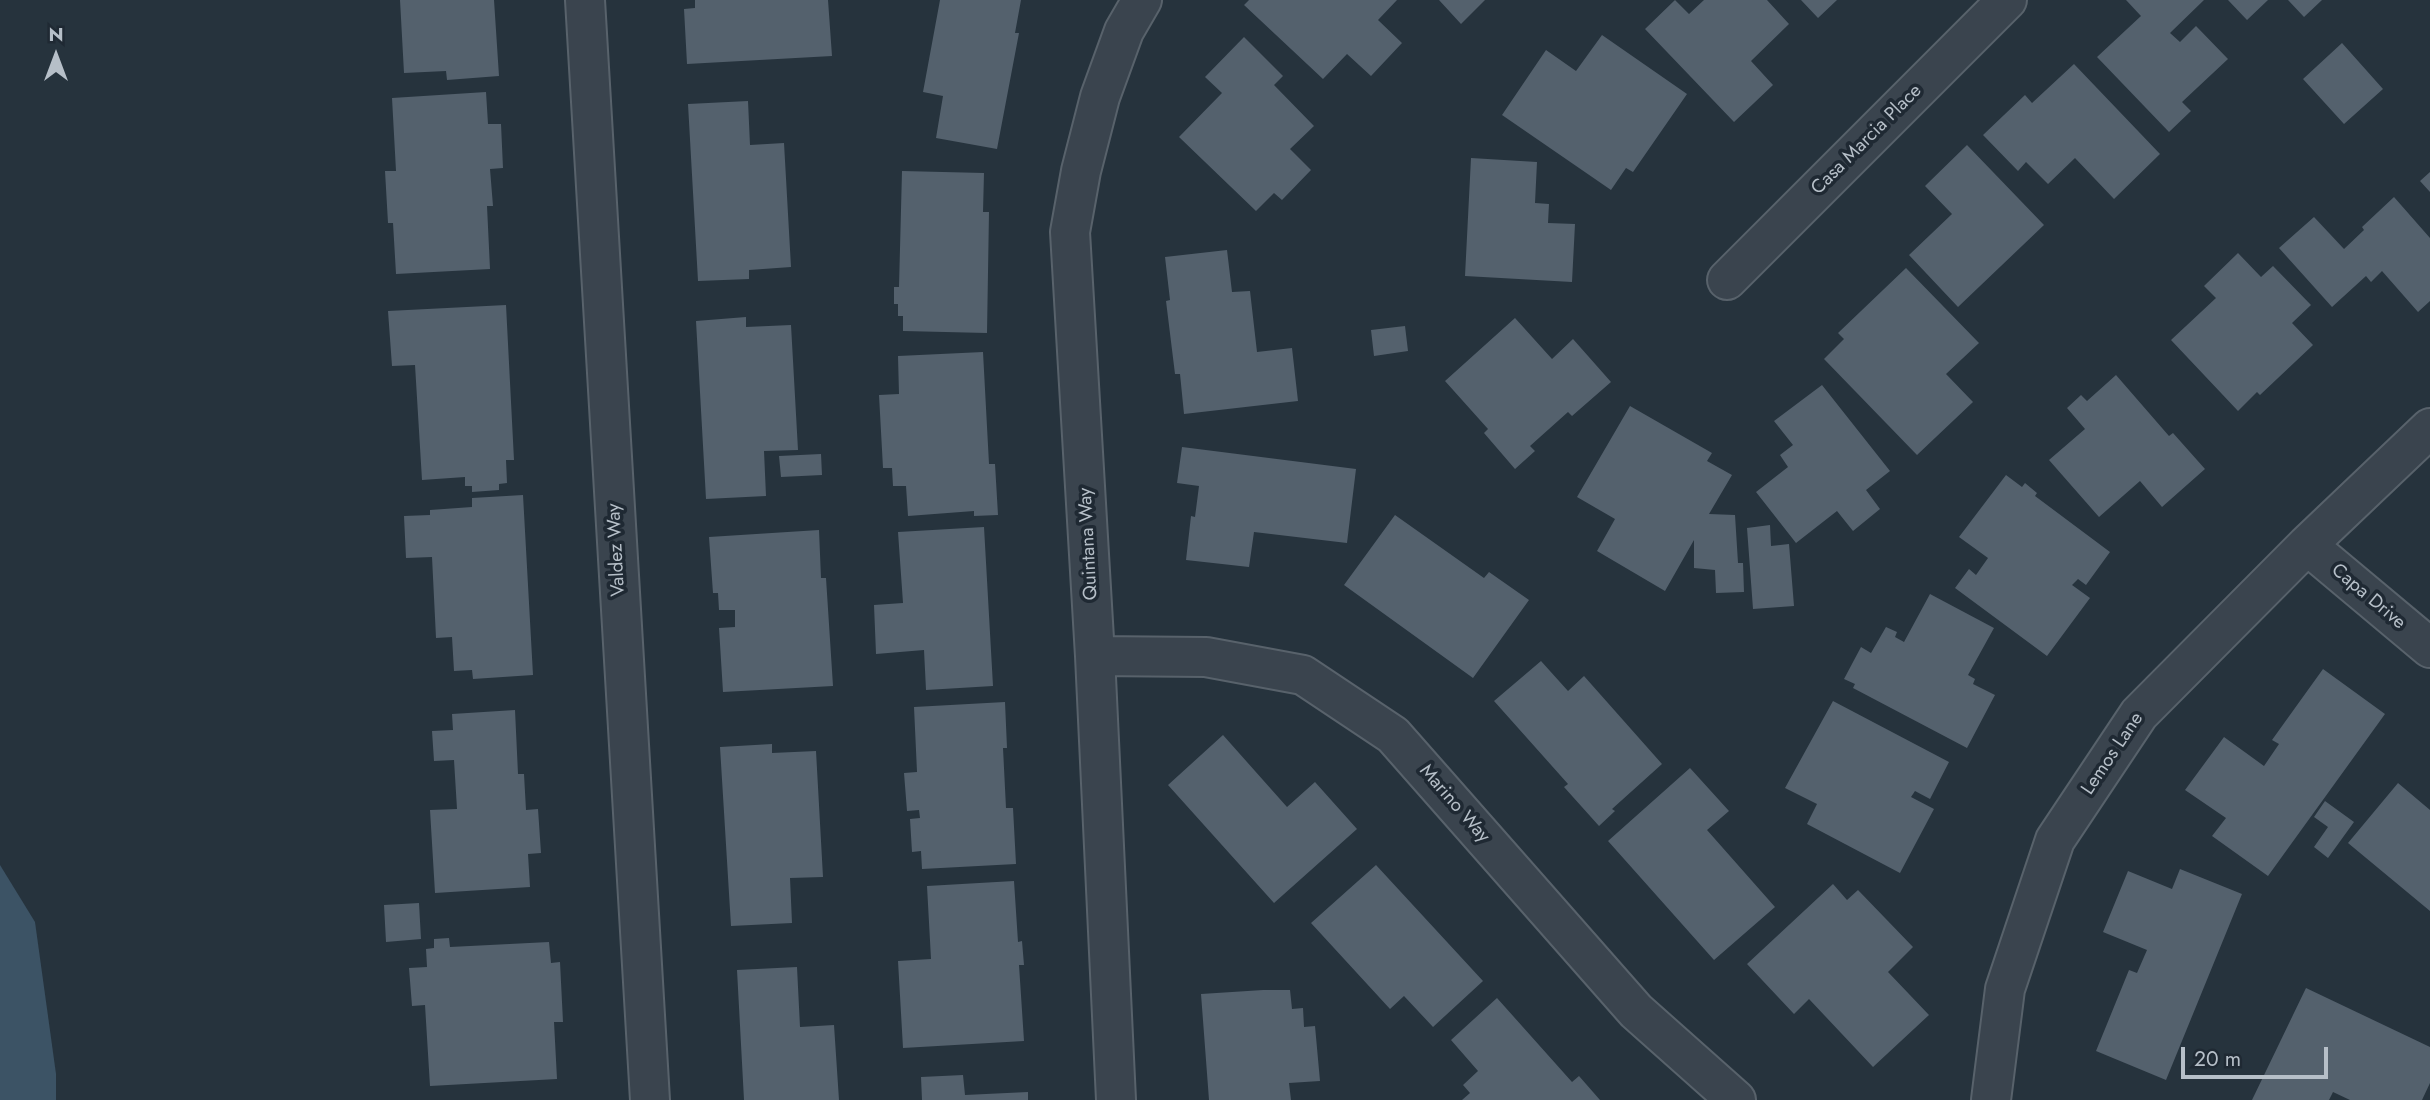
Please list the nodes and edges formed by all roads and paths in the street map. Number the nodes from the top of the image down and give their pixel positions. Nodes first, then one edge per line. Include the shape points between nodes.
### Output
1 (584, 0) edge
2 (1142, 0) edge
3 (2007, 0) edge
4 (1727, 280) dead end
5 (2430, 428) edge
6 (2307, 545) junction
7 (2430, 648) edge
8 (1095, 656) junction
9 (650, 1100) edge
10 (1116, 1100) edge
11 (1736, 1100) edge
12 (1991, 1100) edge

1 - 9 street, Valdez Way
2 - 8 street, Quintana Way via 1124,31 1100,97 1070,232
3 - 4 street, Casa Marcia Place
5 - 6 street, Lemos Lane
6 - 7 street, Capa Drive
6 - 12 street, Lemos Lane via 2139,714 2055,840 2005,989
8 - 10 street, Quintana Way
8 - 11 street, Marino Way via 1206,657 1303,675 1392,735 1636,1012

